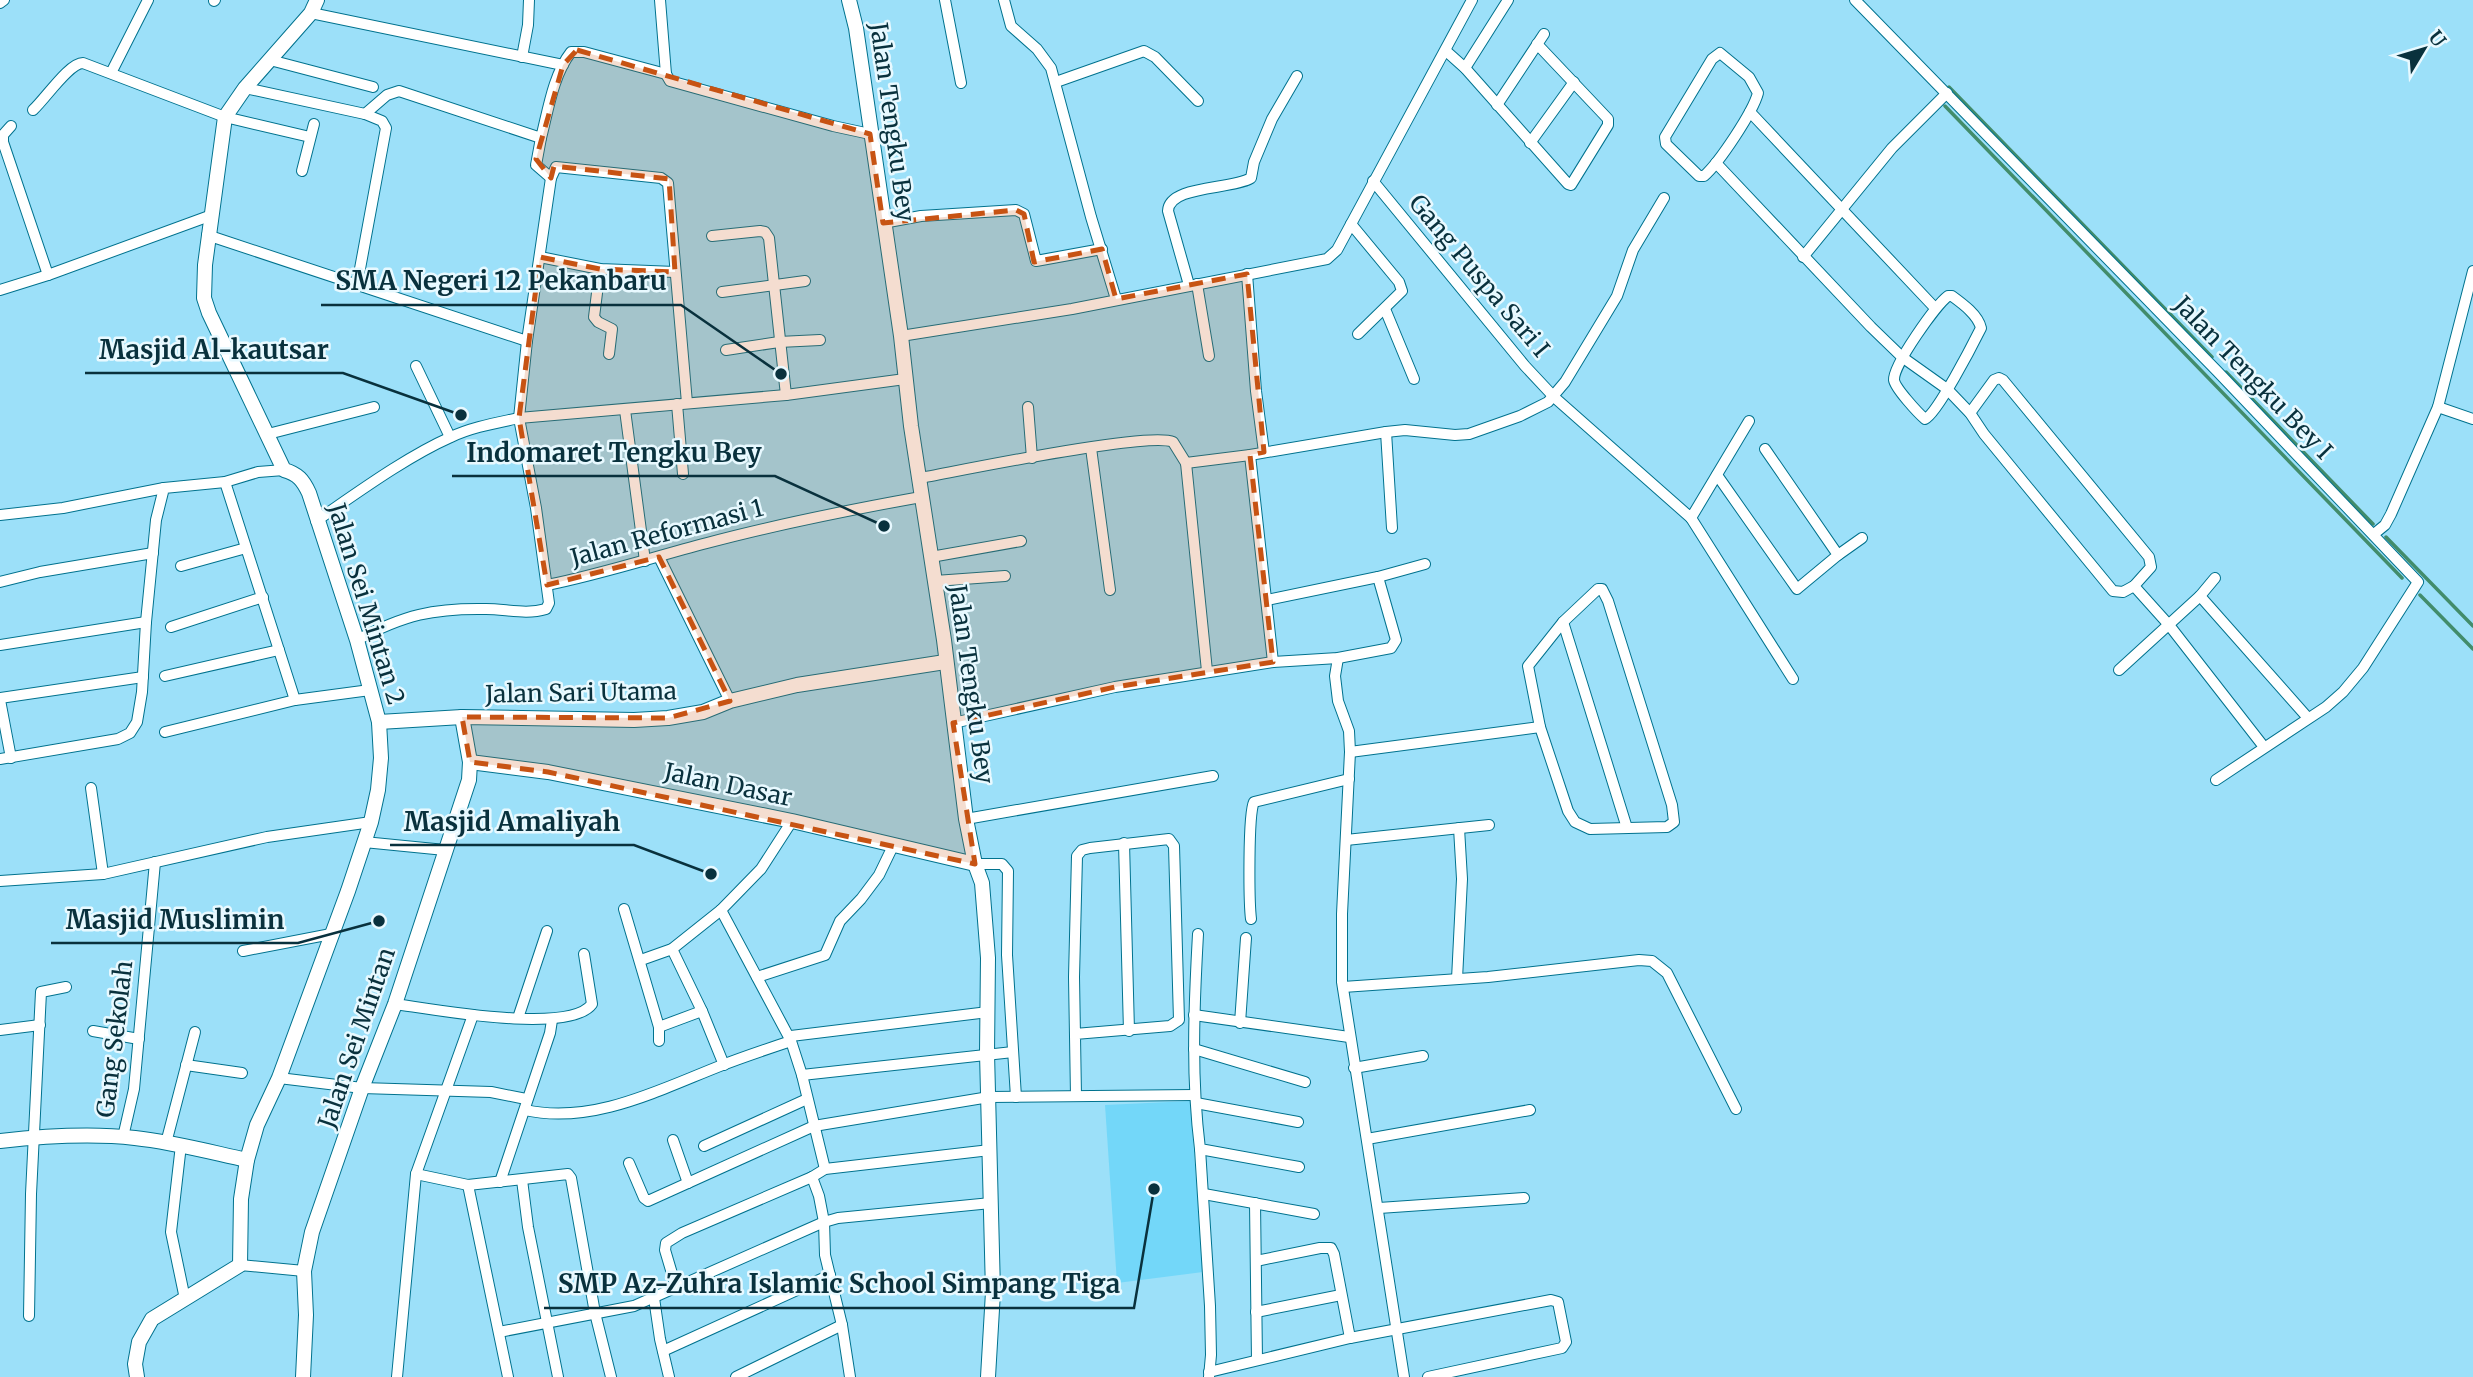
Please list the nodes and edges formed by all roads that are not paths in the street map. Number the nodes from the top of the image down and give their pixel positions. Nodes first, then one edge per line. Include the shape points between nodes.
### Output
1 (148, 0) edge
2 (529, 0) edge
3 (660, 0) edge
4 (849, 0) edge
5 (945, 0) edge
6 (1003, 0) edge
7 (1472, 0) edge
8 (1508, 0) edge
9 (1855, 0) edge
10 (314, 6) edge
11 (1446, 51) junction
12 (522, 57) junction
13 (270, 60) junction
14 (563, 65) junction
15 (1465, 68) junction
16 (110, 73) junction
17 (666, 74) junction
18 (1297, 76) dead end
19 (1056, 82) junction
20 (1574, 82) junction
21 (961, 83) dead end
22 (373, 87) dead end
23 (245, 88) junction
24 (1947, 93) junction
25 (1198, 101) dead end
26 (1497, 105) junction
27 (33, 110) dead end
28 (1750, 112) junction
29 (365, 114) junction
30 (225, 117) junction
31 (314, 124) dead end
32 (11, 126) dead end
33 (870, 134) junction
34 (310, 137) junction
35 (541, 138) junction
36 (1530, 143) junction
37 (1716, 163) junction
38 (6, 165) edge
39 (302, 171) dead end
40 (551, 178) junction
41 (1373, 181) junction
42 (1664, 198) dead end
43 (1842, 208) junction
44 (212, 215) junction
45 (883, 223) junction
46 (1351, 224) junction
47 (207, 236) junction
48 (712, 236) dead end
49 (1102, 249) junction
50 (540, 257) junction
51 (1803, 257) junction
52 (600, 268) junction
53 (2473, 271) edge
54 (675, 272) junction
55 (1247, 274) junction
56 (48, 275) junction
57 (805, 281) dead end
58 (1193, 284) junction
59 (357, 285) junction
60 (774, 285) junction
61 (0, 290) edge
62 (722, 292) dead end
63 (1116, 299) junction
64 (1935, 308) junction
65 (1385, 309) junction
66 (1358, 334) dead end
67 (901, 336) junction
68 (820, 340) dead end
69 (527, 341) junction
70 (779, 342) junction
71 (726, 349) dead end
72 (609, 354) dead end
73 (1209, 356) dead end
74 (1902, 357) junction
75 (416, 366) dead end
76 (905, 379) junction
77 (1414, 379) dead end
78 (1947, 389) junction
79 (786, 395) junction
80 (1554, 397) junction
81 (682, 404) junction
82 (374, 407) dead end
83 (1028, 407) dead end
84 (2438, 407) junction
85 (625, 410) junction
86 (1970, 413) junction
87 (519, 418) junction
88 (2473, 419) edge
89 (1749, 421) dead end
90 (1386, 432) junction
91 (268, 434) junction
92 (450, 437) junction
93 (1091, 448) junction
94 (1765, 449) dead end
95 (1264, 452) junction
96 (1250, 455) junction
97 (1032, 458) junction
98 (1186, 463) junction
99 (284, 470) junction
100 (683, 474) dead end
101 (1717, 475) junction
102 (920, 478) junction
103 (225, 482) junction
104 (164, 488) junction
105 (921, 497) junction
106 (0, 515) edge
107 (1691, 518) junction
108 (316, 521) junction
109 (1392, 528) dead end
110 (2374, 534) junction
111 (1861, 538) dead end
112 (1021, 541) dead end
113 (246, 548) junction
114 (153, 553) junction
115 (1838, 555) junction
116 (659, 557) junction
117 (931, 558) junction
118 (645, 561) junction
119 (1424, 564) dead end
120 (181, 566) dead end
121 (1005, 576) dead end
122 (1378, 577) junction
123 (2215, 579) dead end
124 (935, 581) junction
125 (0, 582) edge
126 (547, 585) junction
127 (2134, 586) junction
128 (1110, 590) dead end
129 (2200, 596) junction
130 (263, 597) junction
131 (1267, 600) junction
132 (146, 622) junction
133 (1563, 622) junction
134 (2169, 625) junction
135 (171, 627) dead end
136 (357, 640) junction
137 (0, 645) edge
138 (279, 650) junction
139 (1338, 658) junction
140 (945, 662) junction
141 (1273, 662) junction
142 (2119, 670) dead end
143 (1206, 671) junction
144 (165, 676) dead end
145 (143, 677) junction
146 (1793, 679) dead end
147 (370, 690) junction
148 (0, 699) edge
149 (295, 700) junction
150 (730, 701) junction
151 (462, 717) junction
152 (2308, 718) junction
153 (379, 722) junction
154 (953, 723) junction
155 (1540, 727) junction
156 (165, 732) dead end
157 (2264, 747) junction
158 (1350, 752) junction
159 (6, 758) edge
160 (470, 762) junction
161 (1213, 776) dead end
162 (1349, 779) junction
163 (2216, 779) dead end
164 (91, 788) dead end
165 (966, 819) junction
166 (792, 821) junction
167 (371, 822) junction
168 (1489, 825) dead end
169 (1459, 828) junction
170 (1627, 828) junction
171 (1346, 840) junction
172 (364, 842) junction
173 (1125, 843) junction
174 (893, 846) junction
175 (445, 850) junction
176 (155, 862) junction
177 (975, 864) junction
178 (103, 874) junction
179 (0, 881) edge
180 (624, 909) dead end
181 (721, 910) junction
182 (1251, 919) dead end
183 (547, 931) dead end
184 (331, 934) junction
185 (1198, 934) dead end
186 (1246, 938) dead end
187 (672, 949) junction
188 (243, 951) dead end
189 (584, 954) dead end
190 (640, 960) junction
191 (757, 977) junction
192 (1457, 979) junction
193 (66, 987) dead end
194 (1343, 987) junction
195 (395, 1004) junction
196 (702, 1011) junction
197 (988, 1012) junction
198 (1194, 1014) junction
199 (473, 1015) junction
200 (518, 1018) junction
201 (552, 1020) junction
202 (1240, 1023) junction
203 (40, 1025) junction
204 (659, 1027) junction
205 (0, 1030) edge
206 (93, 1031) dead end
207 (1129, 1031) junction
208 (195, 1032) dead end
209 (1075, 1034) junction
210 (1349, 1037) junction
211 (139, 1039) junction
212 (659, 1041) dead end
213 (791, 1041) junction
214 (1194, 1049) junction
215 (1013, 1052) junction
216 (988, 1054) junction
217 (1423, 1056) dead end
218 (186, 1065) junction
219 (724, 1065) junction
220 (1354, 1068) junction
221 (242, 1073) dead end
222 (802, 1075) junction
223 (279, 1079) junction
224 (1305, 1082) dead end
225 (362, 1088) junction
226 (448, 1090) junction
227 (1076, 1096) junction
228 (989, 1097) junction
229 (1016, 1097) junction
230 (807, 1098) junction
231 (1196, 1099) junction
232 (526, 1104) junction
233 (1736, 1109) dead end
234 (1530, 1110) dead end
235 (1298, 1122) dead end
236 (814, 1126) junction
237 (34, 1137) junction
238 (122, 1137) junction
239 (1367, 1139) junction
240 (673, 1140) dead end
241 (0, 1141) edge
242 (173, 1144) junction
243 (704, 1146) dead end
244 (1200, 1149) junction
245 (990, 1150) junction
246 (247, 1160) junction
247 (629, 1163) dead end
248 (1299, 1167) dead end
249 (825, 1169) junction
250 (416, 1174) junction
251 (813, 1177) junction
252 (522, 1180) junction
253 (500, 1182) junction
254 (688, 1183) junction
255 (468, 1185) junction
256 (1204, 1194) junction
257 (1524, 1198) dead end
258 (991, 1203) junction
259 (1255, 1203) junction
260 (1379, 1208) junction
261 (1314, 1213) dead end
262 (824, 1222) junction
263 (1256, 1261) junction
264 (240, 1265) junction
265 (304, 1271) junction
266 (830, 1275) junction
267 (676, 1287) junction
268 (1341, 1295) junction
269 (654, 1298) junction
270 (185, 1299) junction
271 (1256, 1312) junction
272 (595, 1313) junction
273 (29, 1316) dead end
274 (547, 1323) junction
275 (842, 1325) junction
276 (1397, 1330) junction
277 (499, 1332) junction
278 (1350, 1338) junction
279 (663, 1351) junction
280 (1257, 1360) junction
281 (1209, 1374) edge
282 (847, 1376) edge
283 (137, 1377) edge
284 (303, 1377) edge
285 (397, 1377) edge
286 (508, 1377) edge
287 (558, 1377) edge
288 (611, 1377) edge
289 (669, 1377) edge
290 (736, 1377) edge
291 (988, 1377) edge
292 (1404, 1377) edge
293 (1428, 1377) edge

1 - 16 street
2 - 12 street
3 - 17 street
4 - 33 street, Jalan Tengku Bey
5 - 21 street
6 - 19 street via 1011,26 1037,49
7 - 11 street
8 - 15 street
9 - 24 street, Jalan Tengku Bey I
10 - 12 street
10 - 13 street, Jalan Sei Mintan 2
11 - 15 street
11 - 41 street
12 - 14 street
13 - 22 street
13 - 23 street, Jalan Sei Mintan 2
14 - 17 street via 577,50
14 - 35 street
15 - 26 street
16 - 27 street via 77,63
16 - 30 street
17 - 33 street via 670,81
18 - 58 street via 1272,119 1251,178 1179,195 1170,203 1168,211
19 - 25 street via 1144,51
19 - 49 street
20 - 26 street via 1540,39
20 - 36 street
20 - 36 street via 1608,119 1608,125 1571,185
23 - 29 street
23 - 30 street, Jalan Sei Mintan 2
24 - 43 street via 1892,148
24 - 110 street, Jalan Tengku Bey I
26 - 36 street
28 - 37 street
28 - 37 street via 1758,93 1756,86 1726,56 1716,54 1664,141 1699,176
28 - 43 street
29 - 35 street via 399,91
29 - 59 street via 382,121 386,128
30 - 34 street
30 - 44 street, Jalan Sei Mintan 2
31 - 34 street
32 - 38 street via 3,135
33 - 45 street, Jalan Tengku Bey
34 - 39 street
35 - 40 street via 536,165
37 - 51 street
38 - 56 street
40 - 50 street
40 - 54 street via 559,167 665,179 670,188
41 - 46 street
41 - 80 street, Gang Puspa Sari I
42 - 80 street via 1633,250 1617,296
43 - 51 street
43 - 64 street
44 - 47 street, Jalan Sei Mintan 2
44 - 56 street
45 - 49 street via 1016,210 1024,214 1035,261
45 - 67 street, Jalan Tengku Bey
46 - 55 street via 1327,259
46 - 65 street via 1402,286
47 - 59 street
47 - 91 street, Jalan Sei Mintan 2 via 204,298
48 - 60 street via 765,232
49 - 63 street
50 - 52 street
50 - 69 street
51 - 74 street
52 - 54 street
52 - 72 street via 594,317 612,330
53 - 84 street
54 - 81 street
55 - 58 street
55 - 95 street
56 - 61 street
57 - 60 street
58 - 63 street
58 - 73 street
59 - 69 street
60 - 62 street
60 - 70 street
63 - 67 street
64 - 74 street
64 - 78 street via 1952,296 1981,325
65 - 66 street
65 - 77 street
67 - 76 street, Jalan Tengku Bey
68 - 70 street
69 - 87 street
70 - 71 street
70 - 79 street
74 - 78 street
74 - 78 street via 1895,384 1925,419
75 - 92 street
76 - 79 street
76 - 102 street, Jalan Tengku Bey
78 - 86 street
79 - 81 street
80 - 90 street via 1529,412 1469,434
80 - 107 street, Gang Puspa Sari I
81 - 85 street
81 - 100 street
82 - 91 street
83 - 97 street
84 - 88 street
84 - 110 street via 2385,525
85 - 87 street
85 - 118 street
86 - 127 street via 2113,591
86 - 127 street via 1994,380 2003,380 2149,557 2151,567
87 - 92 street
87 - 126 street
89 - 101 street
90 - 95 street
90 - 109 street
91 - 99 street, Jalan Sei Mintan 2
92 - 108 street
93 - 97 street
93 - 98 street via 1166,439
93 - 128 street
94 - 115 street
95 - 96 street
96 - 98 street
96 - 131 street
97 - 102 street
98 - 143 street
99 - 103 street
99 - 108 street, Jalan Sei Mintan 2 via 303,481
101 - 107 street
101 - 115 street via 1797,589
102 - 105 street, Jalan Tengku Bey
103 - 104 street
103 - 113 street
104 - 106 street
104 - 114 street
105 - 116 street, Jalan Reformasi 1 via 820,516
105 - 117 street, Jalan Tengku Bey
107 - 146 street, Gang Puspa Sari I
108 - 136 street, Jalan Sei Mintan 2
110 - 152 street, Jalan Tengku Bey I via 2418,582 2343,692
111 - 115 street
112 - 117 street
113 - 120 street
113 - 130 street
114 - 125 street
114 - 132 street
116 - 118 street, Jalan Reformasi 1
116 - 150 street
117 - 124 street, Jalan Tengku Bey
118 - 126 street, Jalan Reformasi 1
119 - 122 street
121 - 124 street
122 - 131 street
122 - 139 street via 1395,644
123 - 129 street
124 - 140 street, Jalan Tengku Bey
126 - 136 street via 549,603 541,610 426,611
127 - 134 street
129 - 134 street
129 - 152 street
130 - 135 street
130 - 138 street
131 - 141 street
132 - 137 street
132 - 145 street
133 - 155 street via 1528,666
133 - 170 street
133 - 170 street via 1594,590 1602,589 1674,818 1667,827
134 - 142 street
134 - 157 street
136 - 147 street, Jalan Sei Mintan 2
138 - 144 street
138 - 149 street
139 - 141 street
139 - 158 street via 1338,701 1349,731
140 - 150 street, Jalan Sari Utama via 797,685
140 - 154 street, Jalan Tengku Bey
141 - 143 street
143 - 154 street
145 - 148 street
145 - 159 street via 137,722 130,733 118,739
147 - 149 street
147 - 153 street, Jalan Sei Mintan 2
148 - 159 street
149 - 156 street
150 - 151 street, Jalan Sari Utama via 668,718
151 - 153 street, Jalan Sari Utama
151 - 160 street, Jalan Sei Mintan
152 - 157 street, Jalan Tengku Bey I
153 - 167 street, Jalan Sei Mintan 2 via 382,758
154 - 165 street, Jalan Tengku Bey
155 - 158 street
155 - 170 street via 1575,822 1590,828
157 - 163 street, Jalan Tengku Bey I
158 - 162 street
160 - 166 street, Jalan Dasar via 548,772
160 - 175 street, Jalan Sei Mintan via 470,780
161 - 165 street
162 - 171 street
162 - 182 street via 1254,802
164 - 178 street
165 - 177 street, Jalan Tengku Bey
166 - 174 street, Jalan Dasar
166 - 181 street via 761,869
167 - 172 street, Jalan Sei Mintan 2
167 - 176 street via 267,837
168 - 169 street
169 - 171 street
169 - 192 street via 1462,879
171 - 194 street
172 - 175 street
172 - 184 street, Jalan Sei Mintan 2
173 - 207 street
173 - 207 street via 1166,838 1174,846 1179,1015 1175,1025
173 - 209 street via 1082,850 1077,856
174 - 177 street, Jalan Dasar
174 - 191 street via 879,875 840,921 825,955
175 - 195 street, Jalan Sei Mintan
176 - 178 street
176 - 211 street, Gang Sekolah
177 - 197 street, Jalan Tengku Bey via 982,883
177 - 215 street via 1002,864 1008,871
178 - 179 street
180 - 190 street
181 - 187 street
181 - 191 street
183 - 200 street
184 - 188 street
184 - 223 street, Jalan Sei Mintan 2
185 - 198 street
186 - 202 street
187 - 190 street
187 - 196 street
189 - 201 street via 592,1004 583,1012
190 - 204 street
191 - 213 street
192 - 194 street
192 - 233 street via 1652,961 1667,973
193 - 203 street via 41,992
194 - 210 street
195 - 199 street
195 - 225 street, Jalan Sei Mintan
196 - 204 street
196 - 219 street
197 - 213 street via 791,1036
197 - 216 street, Jalan Tengku Bey
198 - 202 street
198 - 214 street
199 - 200 street
199 - 226 street
200 - 201 street
201 - 232 street
202 - 210 street
203 - 205 street
203 - 237 street
204 - 212 street
206 - 211 street
207 - 209 street
208 - 218 street
209 - 227 street
210 - 220 street
211 - 238 street, Gang Sekolah via 134,1089
213 - 219 street
213 - 222 street
214 - 224 street
214 - 231 street
215 - 216 street
215 - 229 street
216 - 222 street
216 - 228 street, Jalan Tengku Bey
217 - 220 street
218 - 221 street
218 - 242 street
219 - 232 street via 659,1091 583,1113 558,1115
220 - 239 street
222 - 230 street
223 - 225 street
223 - 246 street, Jalan Sei Mintan 2 via 257,1125
225 - 226 street
225 - 265 street, Jalan Sei Mintan via 312,1233
226 - 232 street via 491,1092
226 - 250 street
227 - 229 street
227 - 231 street
228 - 229 street
228 - 236 street
228 - 245 street, Jalan Tengku Bey
230 - 236 street
230 - 243 street
231 - 235 street
231 - 244 street
232 - 253 street
234 - 239 street
236 - 249 street
236 - 254 street
237 - 238 street
237 - 241 street
237 - 273 street
238 - 242 street
239 - 260 street
240 - 254 street
242 - 246 street
242 - 270 street via 171,1232
244 - 248 street
244 - 256 street
245 - 249 street
245 - 258 street, Jalan Tengku Bey
246 - 264 street, Jalan Sei Mintan 2
247 - 254 street via 648,1201
249 - 251 street
250 - 255 street
250 - 285 street
251 - 262 street
251 - 267 street via 666,1243
252 - 253 street
252 - 272 street via 568,1174
252 - 274 street
253 - 255 street
255 - 277 street
256 - 259 street
256 - 281 street
257 - 260 street
258 - 262 street
258 - 291 street, Jalan Tengku Bey via 993,1305
259 - 261 street
259 - 263 street
260 - 276 street
262 - 266 street
262 - 267 street
263 - 268 street via 1331,1248
263 - 271 street
264 - 265 street
264 - 270 street
265 - 284 street, Jalan Sei Mintan
266 - 275 street
266 - 279 street
267 - 269 street
268 - 271 street
268 - 278 street
269 - 272 street
269 - 279 street
270 - 283 street via 152,1319 145,1329 135,1364
271 - 280 street
272 - 274 street
272 - 288 street
274 - 277 street
274 - 287 street
275 - 282 street
275 - 290 street
276 - 278 street
276 - 292 street
276 - 293 street via 1551,1300 1558,1303 1566,1342 1562,1348
277 - 286 street
278 - 280 street
279 - 289 street
280 - 281 street

